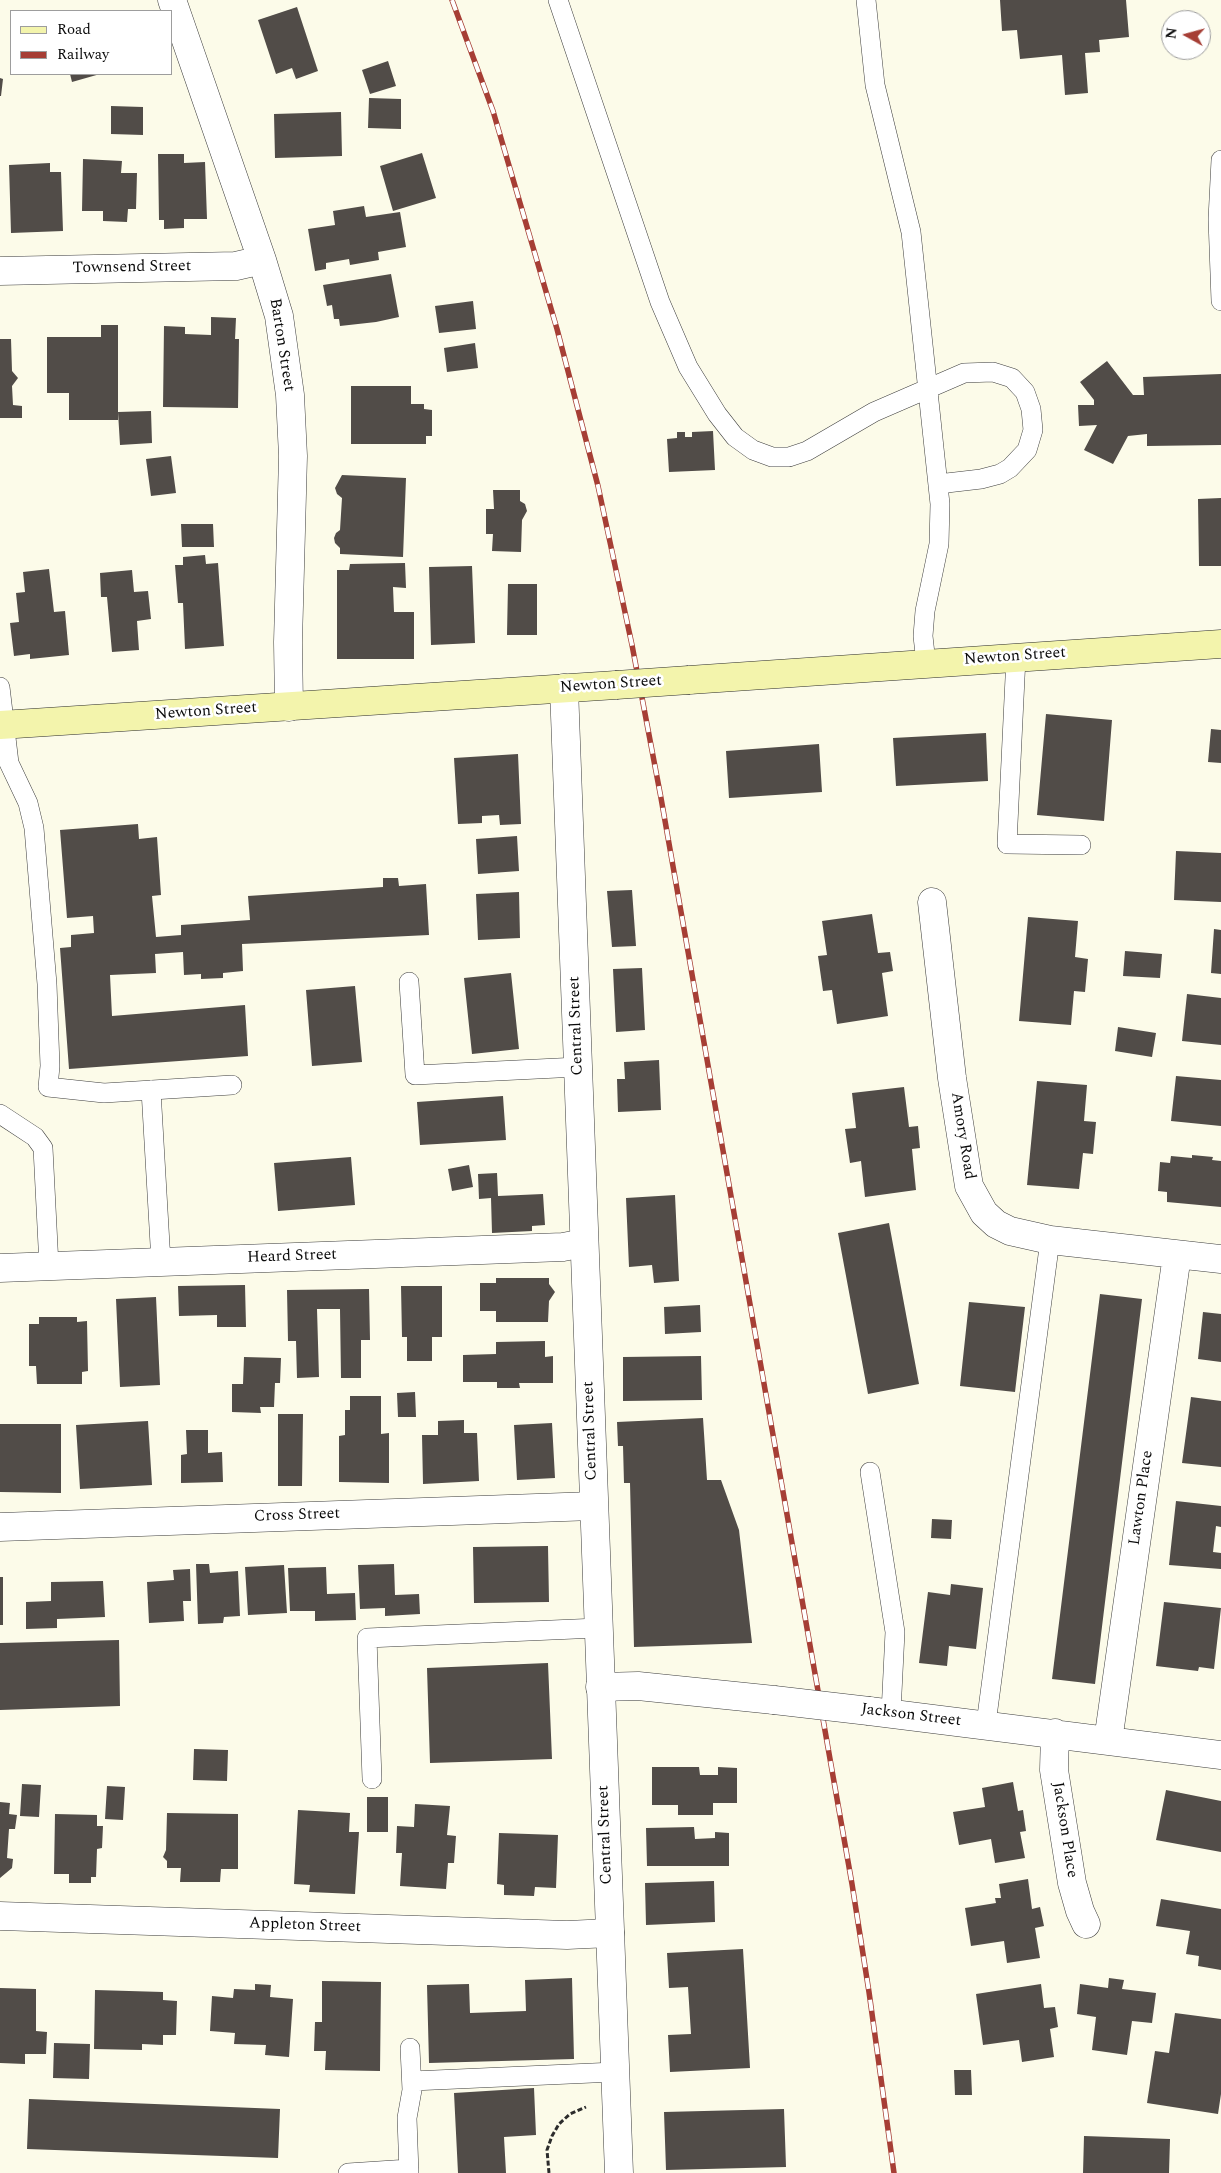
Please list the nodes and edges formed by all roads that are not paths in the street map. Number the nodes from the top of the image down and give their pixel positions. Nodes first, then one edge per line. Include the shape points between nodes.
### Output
1 (172, 0) edge
2 (558, 0) edge
3 (866, 0) edge
4 (1221, 160) edge
5 (1220, 237) edge
6 (262, 260) junction
7 (0, 272) edge
8 (1221, 301) edge
9 (928, 388) junction
10 (938, 484) junction
11 (1221, 644) edge
12 (1016, 657) junction
13 (926, 662) junction
14 (0, 687) edge
15 (564, 688) junction
16 (289, 707) junction
17 (2, 725) edge
18 (1081, 845) dead end
19 (932, 902) dead end
20 (409, 982) dead end
21 (578, 1067) junction
22 (232, 1085) dead end
23 (151, 1090) junction
24 (0, 1114) edge
25 (1050, 1240) junction
26 (584, 1243) junction
27 (1177, 1255) junction
28 (1221, 1259) edge
29 (161, 1262) junction
30 (49, 1266) junction
31 (0, 1268) edge
32 (870, 1472) dead end
33 (593, 1506) junction
34 (0, 1527) edge
35 (598, 1628) junction
36 (600, 1687) junction
37 (880, 1712) junction
38 (986, 1724) junction
39 (1055, 1733) junction
40 (1108, 1741) junction
41 (1221, 1755) edge
42 (372, 1779) dead end
43 (0, 1916) edge
44 (1086, 1924) dead end
45 (610, 1933) junction
46 (410, 2048) dead end
47 (615, 2072) junction
48 (412, 2081) junction
49 (409, 2171) edge
50 (348, 2173) edge
51 (619, 2173) edge

1 - 6 street, Barton Street
2 - 9 lane via 660,302 697,384 735,436 763,454 789,457 807,451 874,412
3 - 9 lane via 875,85 911,232
4 - 5 lane
5 - 8 lane
6 - 7 street, Townsend Street via 231,267
6 - 16 street, Barton Street via 279,316 292,424
9 - 10 lane
9 - 10 lane via 964,373 984,371 1002,374 1012,378 1025,392 1033,419 1027,450 1010,468 980,479
10 - 13 lane via 939,544 924,610
11 - 12 main road, Newton Street
12 - 13 main road, Newton Street
12 - 18 lane via 1007,844
13 - 15 main road, Newton Street, bridge
14 - 17 lane
15 - 16 main road, Newton Street
15 - 21 street, Central Street
16 - 17 main road, Newton Street
17 - 23 lane via 9,763 28,803 34,828 48,984 48,1087 94,1093
19 - 25 street, Amory Road via 952,1078 969,1186 984,1212 996,1224
20 - 21 lane via 415,1075
21 - 26 street, Central Street
22 - 23 lane
23 - 29 lane
24 - 30 lane via 35,1136 43,1148
25 - 27 street, Amory Road
25 - 38 lane
26 - 29 street, Heard Street via 564,1247
26 - 33 street, Central Street
27 - 28 street, Amory Road
27 - 40 street, Lawton Place
29 - 30 street, Heard Street
30 - 31 street, Heard Street
32 - 37 lane via 895,1632 894,1692
33 - 34 street, Cross Street
33 - 35 street, Central Street
35 - 36 street, Central Street
35 - 42 lane via 367,1638
36 - 37 street, Jackson Street, bridge via 638,1686
36 - 45 street, Central Street
37 - 38 street, Jackson Street
38 - 39 street, Jackson Street
39 - 40 street, Jackson Street
39 - 44 street, Jackson Place via 1054,1764 1072,1883
40 - 41 street, Jackson Street
43 - 45 street, Appleton Street via 567,1935
45 - 47 street, Central Street
46 - 48 lane
47 - 48 lane
47 - 51 street, Central Street
48 - 49 lane via 408,2118
49 - 50 lane

